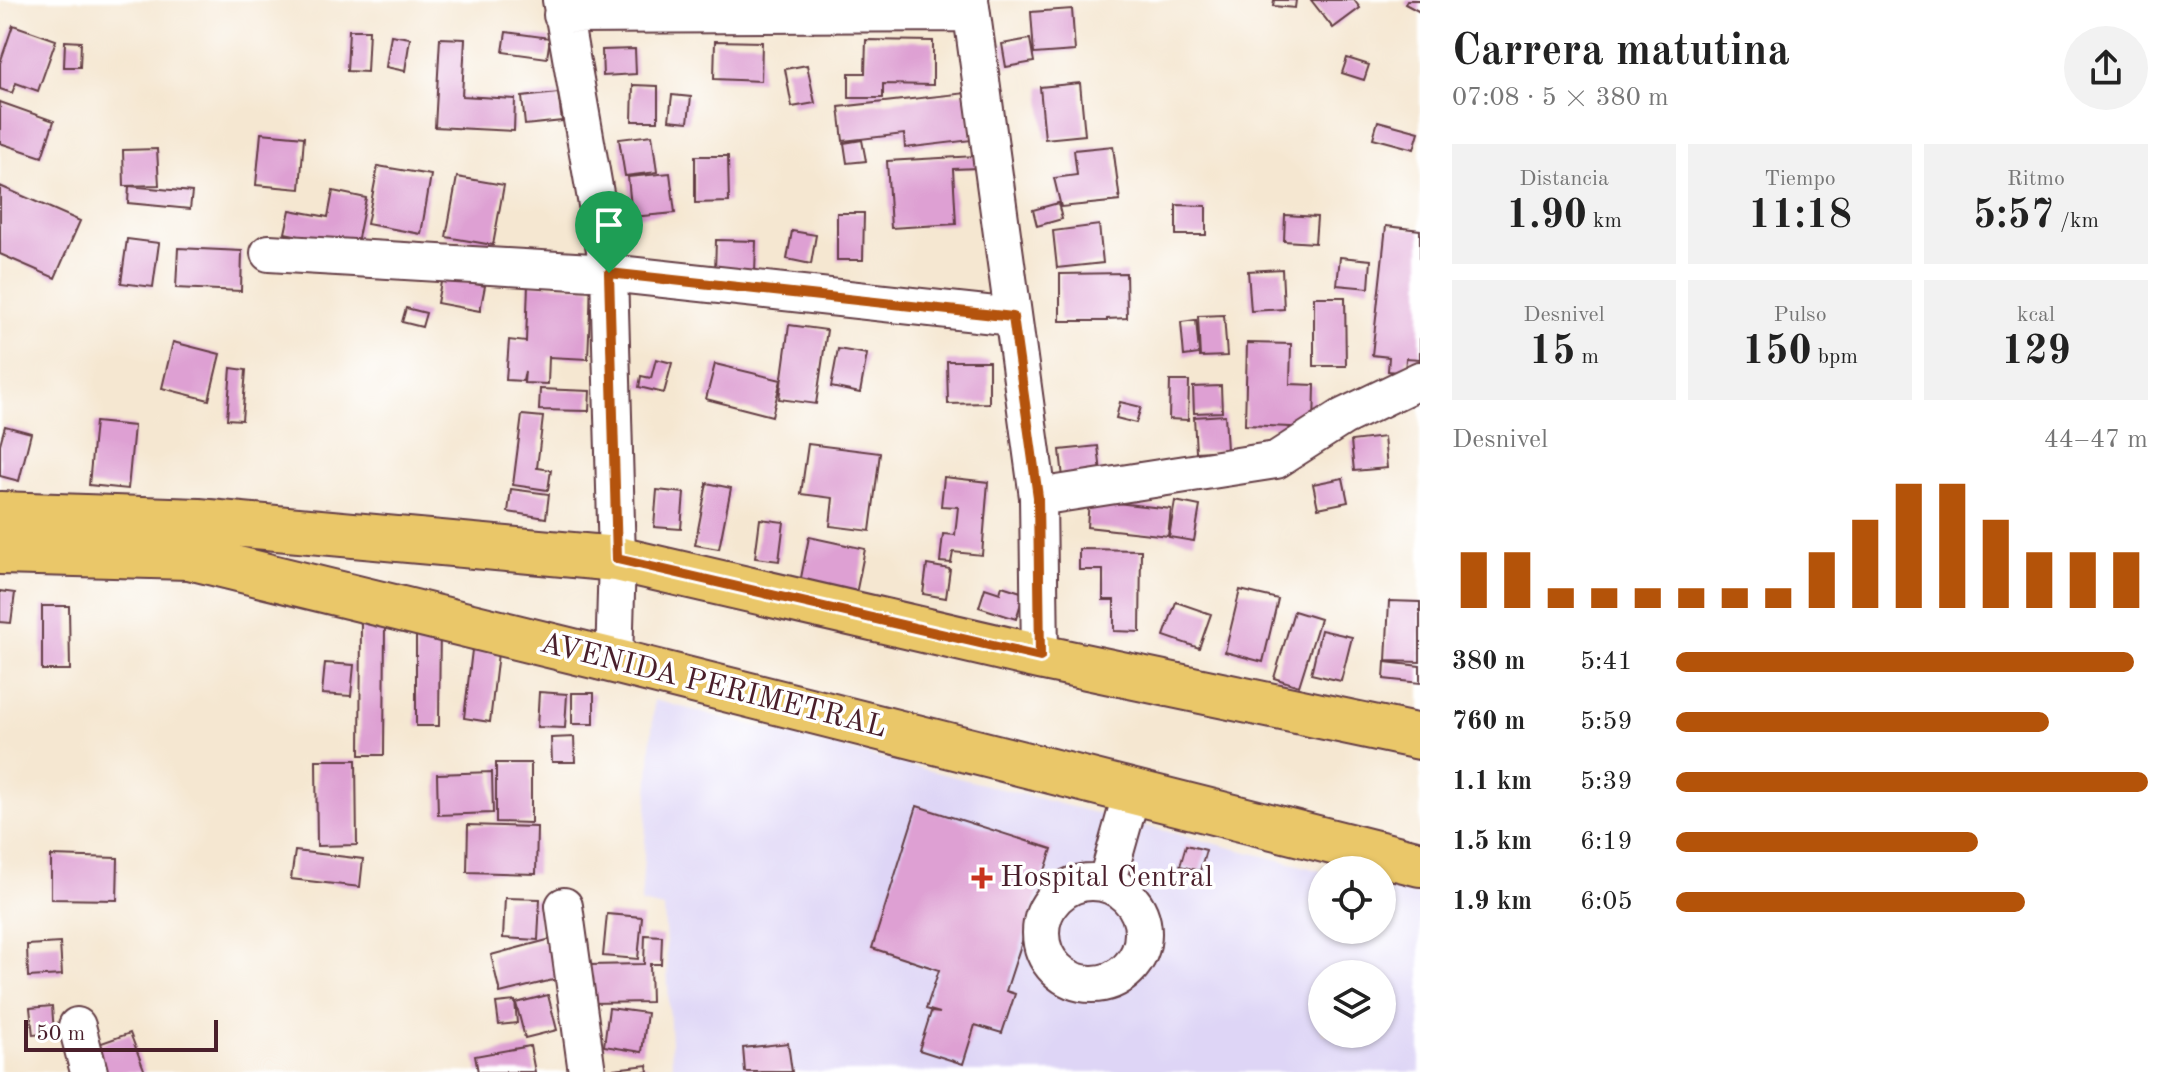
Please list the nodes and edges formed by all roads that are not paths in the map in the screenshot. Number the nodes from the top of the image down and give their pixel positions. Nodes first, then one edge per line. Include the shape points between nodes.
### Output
1 (561, 7) edge
2 (971, 7) edge
3 (269, 253) dead end
4 (609, 273) junction
5 (1013, 317) junction
6 (1420, 380) edge
7 (1038, 497) junction
8 (0, 514) edge
9 (0, 552) edge
10 (617, 559) junction
11 (1040, 657) junction
12 (614, 661) junction
13 (1420, 737) edge
14 (1132, 792) junction
15 (1420, 864) edge
16 (1106, 884) dead end
17 (564, 906) dead end
18 (77, 1026) dead end
19 (89, 1072) edge
20 (587, 1072) edge

1 - 2 street
1 - 4 street
2 - 5 street
3 - 4 street
4 - 5 street
4 - 10 street
5 - 7 street
6 - 7 street via 1343,417 1276,460
7 - 11 street
8 - 10 main road via 199,521
9 - 12 main road, AVENIDA PERIMETRAL via 189,557
10 - 11 main road
10 - 12 street
11 - 13 main road
12 - 14 main road, AVENIDA PERIMETRAL
14 - 15 main road, AVENIDA PERIMETRAL
14 - 16 street
17 - 20 street
18 - 19 street

